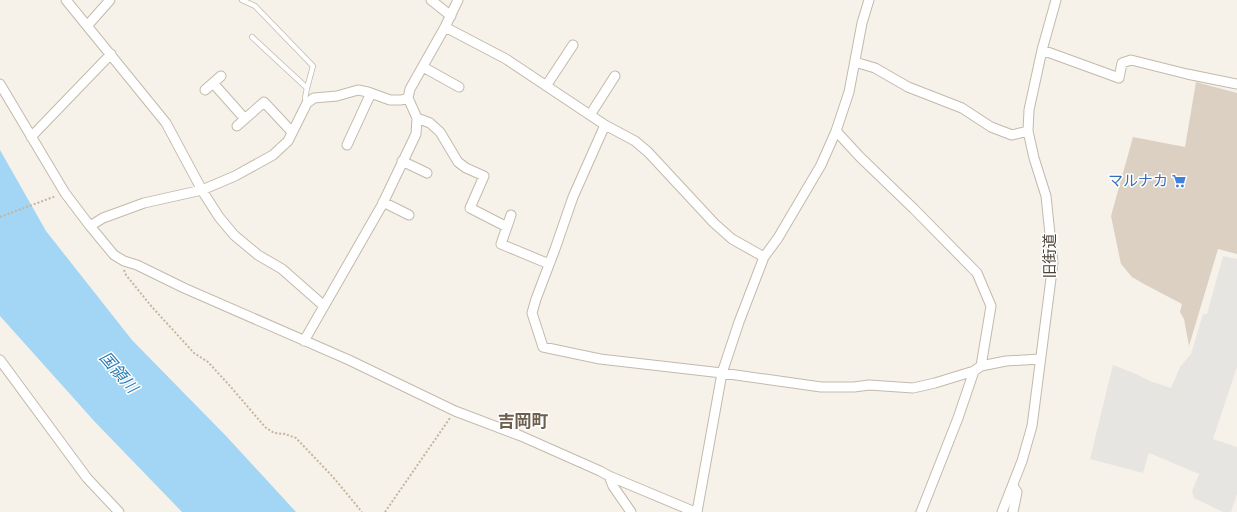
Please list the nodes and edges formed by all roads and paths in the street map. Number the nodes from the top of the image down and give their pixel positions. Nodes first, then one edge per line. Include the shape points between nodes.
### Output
1 (66, 0) edge
2 (110, 0) edge
3 (242, 0) edge
4 (431, 0) edge
5 (458, 0) edge
6 (869, 0) edge
7 (1056, 0) edge
8 (451, 16) junction
9 (87, 26) junction
10 (445, 26) junction
11 (252, 37) dead end
12 (572, 45) dead end
13 (1042, 50) junction
14 (110, 54) junction
15 (855, 62) junction
16 (423, 67) junction
17 (221, 76) dead end
18 (615, 76) dead end
19 (213, 83) junction
20 (0, 84) edge
21 (1237, 84) edge
22 (546, 86) junction
23 (459, 87) dead end
24 (307, 88) junction
25 (205, 90) dead end
26 (371, 93) junction
27 (408, 98) junction
28 (307, 103) junction
29 (590, 115) junction
30 (417, 118) junction
31 (245, 119) junction
32 (605, 125) junction
33 (237, 126) dead end
34 (836, 131) junction
35 (1028, 131) junction
36 (292, 132) junction
37 (31, 137) junction
38 (347, 145) dead end
39 (402, 161) junction
40 (427, 173) dead end
41 (202, 190) junction
42 (60, 195) dead end
43 (383, 202) junction
44 (409, 214) dead end
45 (511, 215) dead end
46 (0, 218) edge
47 (90, 226) junction
48 (507, 227) junction
49 (764, 257) junction
50 (124, 261) junction
51 (550, 264) junction
52 (324, 306) junction
53 (304, 341) junction
54 (1040, 359) junction
55 (0, 360) edge
56 (978, 368) junction
57 (722, 373) junction
58 (455, 411) junction
59 (608, 476) junction
60 (1013, 486) junction
61 (118, 512) edge
62 (362, 512) edge
63 (384, 512) edge
64 (631, 512) edge
65 (696, 512) edge
66 (921, 512) edge
67 (1002, 512) edge
68 (1013, 512) edge

1 - 9 street
2 - 9 street
3 - 24 lane via 255,6 313,66
4 - 8 street
5 - 8 street
6 - 15 street
7 - 13 street, 旧街道
8 - 10 street
9 - 14 street
10 - 16 street
10 - 22 street via 506,59
11 - 24 lane
12 - 22 street
13 - 21 street via 1119,78 1122,63 1131,60
13 - 35 street, 旧街道 via 1029,110
14 - 37 street
14 - 41 street via 166,123
15 - 34 street via 849,92
15 - 35 street via 875,68 908,87 962,108 991,127 1012,135
16 - 23 street
16 - 27 street via 410,89
17 - 19 street
18 - 29 street
19 - 25 street
19 - 31 street
20 - 37 street
22 - 29 street
24 - 28 lane
26 - 27 street via 390,100
26 - 28 street via 358,90 337,96 314,98
26 - 38 street
27 - 30 street
28 - 36 street
29 - 32 street
30 - 39 street via 416,134
30 - 48 street via 430,123 440,132 458,162 484,176 470,208
31 - 33 street
31 - 36 street via 264,102
32 - 49 street via 635,141 714,223 732,239
32 - 51 street via 573,197
34 - 49 street via 822,165
34 - 56 street via 977,273 991,306
35 - 54 street, 旧街道 via 1046,196 1053,264
36 - 41 street via 288,141 273,155 235,176
37 - 47 street via 65,193
39 - 40 street
39 - 43 street
41 - 47 street via 144,203 103,218
41 - 52 street via 234,235 258,255 282,269
42 - 46 path
43 - 44 street
43 - 52 street
45 - 48 street
47 - 50 street via 114,255
48 - 51 street via 501,244
49 - 57 street
50 - 53 street
50 - 62 path via 122,266 126,275 152,307 194,352 208,362 264,427 274,433 296,438
51 - 57 street via 532,313 543,347 600,359
52 - 53 street
53 - 58 street
54 - 56 street via 1006,361
54 - 60 street, 旧街道 via 1032,426
55 - 61 street via 87,478
56 - 57 street via 914,388 869,385 820,387
56 - 66 street
57 - 65 street
58 - 59 street via 521,436
58 - 63 path
59 - 64 street
59 - 65 street
60 - 67 street, 旧街道
60 - 68 street via 1017,492

